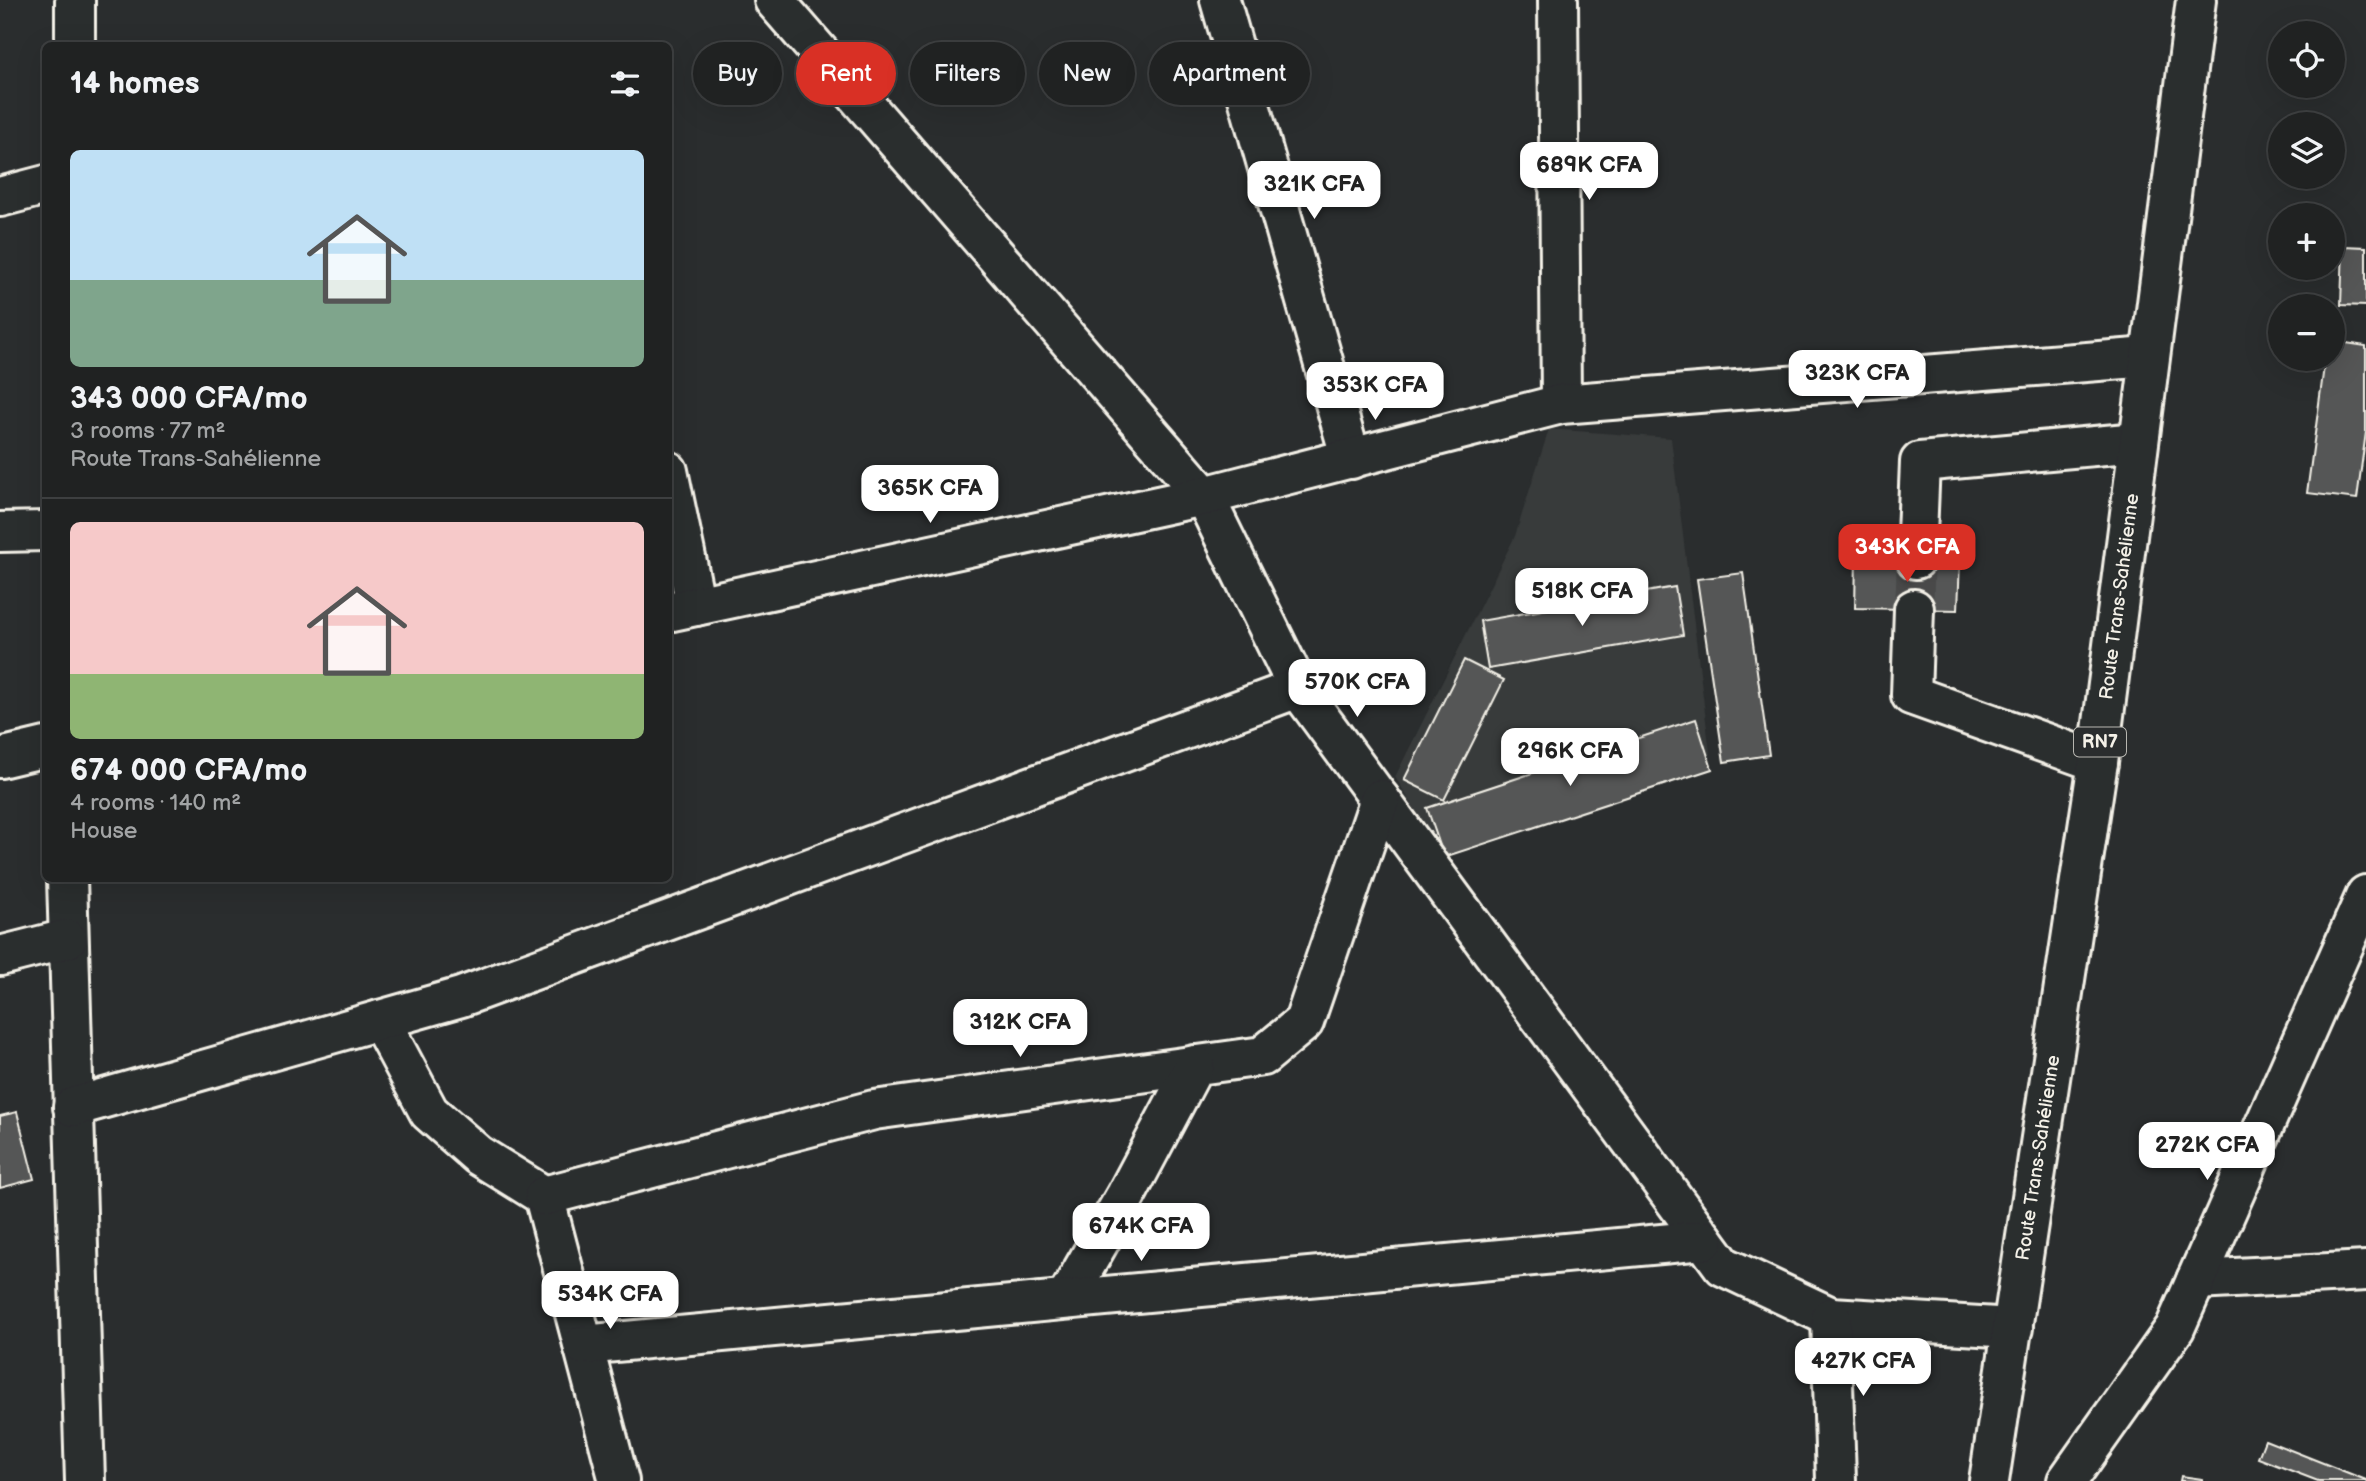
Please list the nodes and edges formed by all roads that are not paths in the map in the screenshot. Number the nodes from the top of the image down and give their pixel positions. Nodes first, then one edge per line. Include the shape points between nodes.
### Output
1 (75, 0) edge
2 (774, 0) edge
3 (1220, 0) edge
4 (1558, 0) edge
5 (2196, 0) edge
6 (75, 42) edge
7 (42, 186) edge
8 (0, 197) edge
9 (2149, 357) junction
10 (1561, 404) junction
11 (2138, 442) junction
12 (1351, 459) junction
13 (1204, 496) junction
14 (672, 510) edge
15 (42, 531) edge
16 (0, 532) edge
17 (1916, 559) tunnel mouth
18 (682, 609) edge
19 (1914, 609) tunnel mouth
20 (1298, 688) junction
21 (42, 748) edge
22 (0, 758) edge
23 (2098, 762) junction
24 (1380, 799) junction
25 (67, 882) edge
26 (2363, 905) edge
27 (67, 939) junction
28 (0, 956) edge
29 (380, 1020) junction
30 (1195, 1065) junction
31 (73, 1107) junction
32 (544, 1196) junction
33 (1704, 1240) junction
34 (2366, 1271) edge
35 (2196, 1280) junction
36 (1066, 1299) junction
37 (1832, 1317) junction
38 (2013, 1328) junction
39 (583, 1345) junction
40 (85, 1481) edge
41 (619, 1481) edge
42 (1836, 1481) edge
43 (1989, 1481) edge
44 (2067, 1481) edge

1 - 6 main road
2 - 13 main road
3 - 12 main road
4 - 10 main road
5 - 9 main road, Route Trans-Sahélienne / RN7
7 - 8 main road
9 - 10 main road
9 - 11 main road, Route Trans-Sahélienne / RN7
10 - 12 main road
11 - 17 main road via 1920,462
11 - 23 main road, Route Trans-Sahélienne / RN7
12 - 13 main road
13 - 18 main road
13 - 20 main road
14 - 18 main road
15 - 16 main road
19 - 23 main road via 1911,695
20 - 24 main road
20 - 29 main road via 461,997
21 - 22 main road
23 - 38 main road, Route Trans-Sahélienne / RN7
24 - 30 main road via 1304,1023 1263,1056
24 - 33 main road
25 - 27 main road
26 - 35 main road
27 - 28 main road
27 - 31 main road
29 - 31 main road
29 - 32 main road via 429,1112 478,1155
30 - 32 main road via 874,1110
30 - 36 main road
31 - 40 main road
32 - 39 main road
33 - 36 main road
33 - 37 main road via 1723,1266
34 - 35 main road
35 - 44 main road via 2175,1328
36 - 39 main road
37 - 38 main road
37 - 42 main road
38 - 43 main road, Route Trans-Sahélienne / RN7
39 - 41 main road

